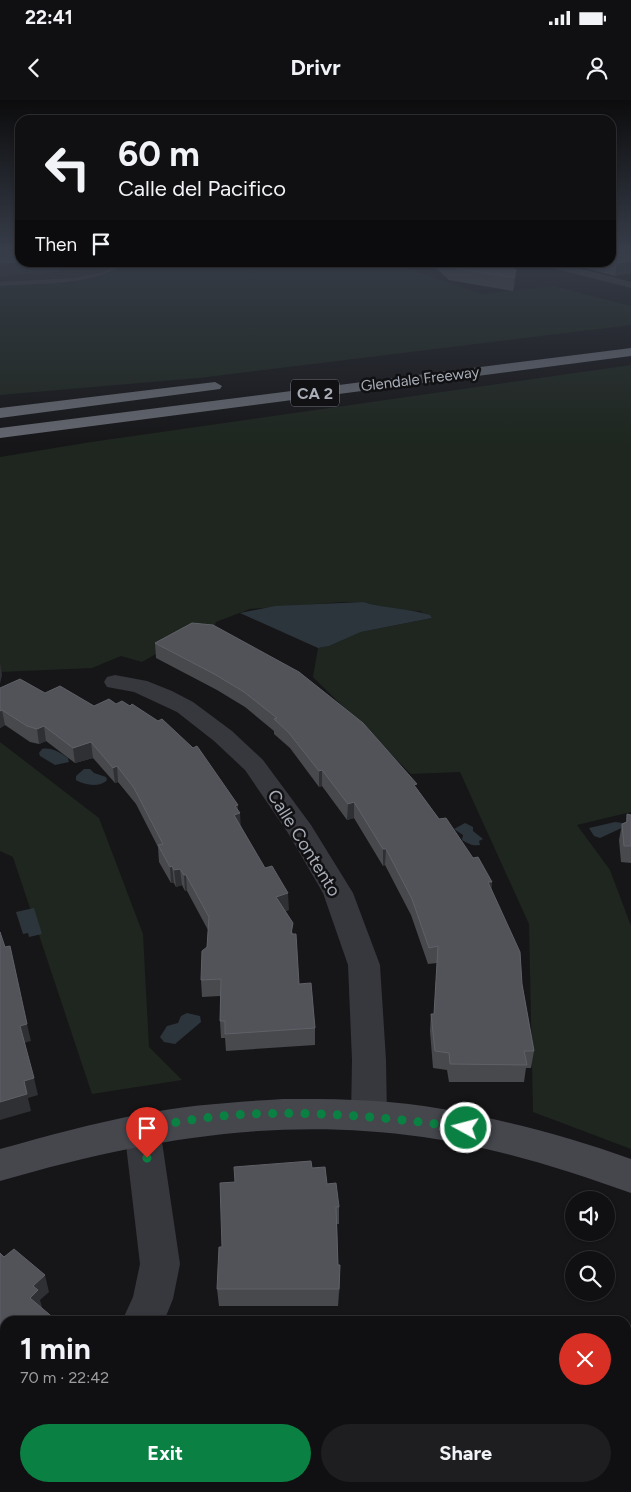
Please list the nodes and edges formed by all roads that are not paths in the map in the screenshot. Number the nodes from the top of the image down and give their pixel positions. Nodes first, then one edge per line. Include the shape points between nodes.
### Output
1 (631, 352) edge
2 (234, 384) dead end
3 (106, 400) junction
4 (0, 404) edge
5 (0, 413) edge
6 (116, 418) junction
7 (0, 433) edge
8 (0, 447) edge
9 (115, 682) dead end
10 (369, 1116) junction
11 (142, 1128) junction
12 (0, 1165) edge
13 (631, 1176) edge
14 (145, 1316) edge

1 - 6 highway, Glendale Freeway / CA 2
2 - 3 highway
3 - 4 highway via 51,399
3 - 5 highway
6 - 7 highway, Glendale Freeway / CA 2
6 - 8 highway via 54,438
9 - 10 street, Calle Contento via 139,686 185,708 223,736 254,765 301,831 338,893 364,964 370,1065
10 - 11 street via 249,1114
10 - 13 street via 466,1128 532,1144
11 - 12 street
11 - 14 street via 160,1264 153,1300

